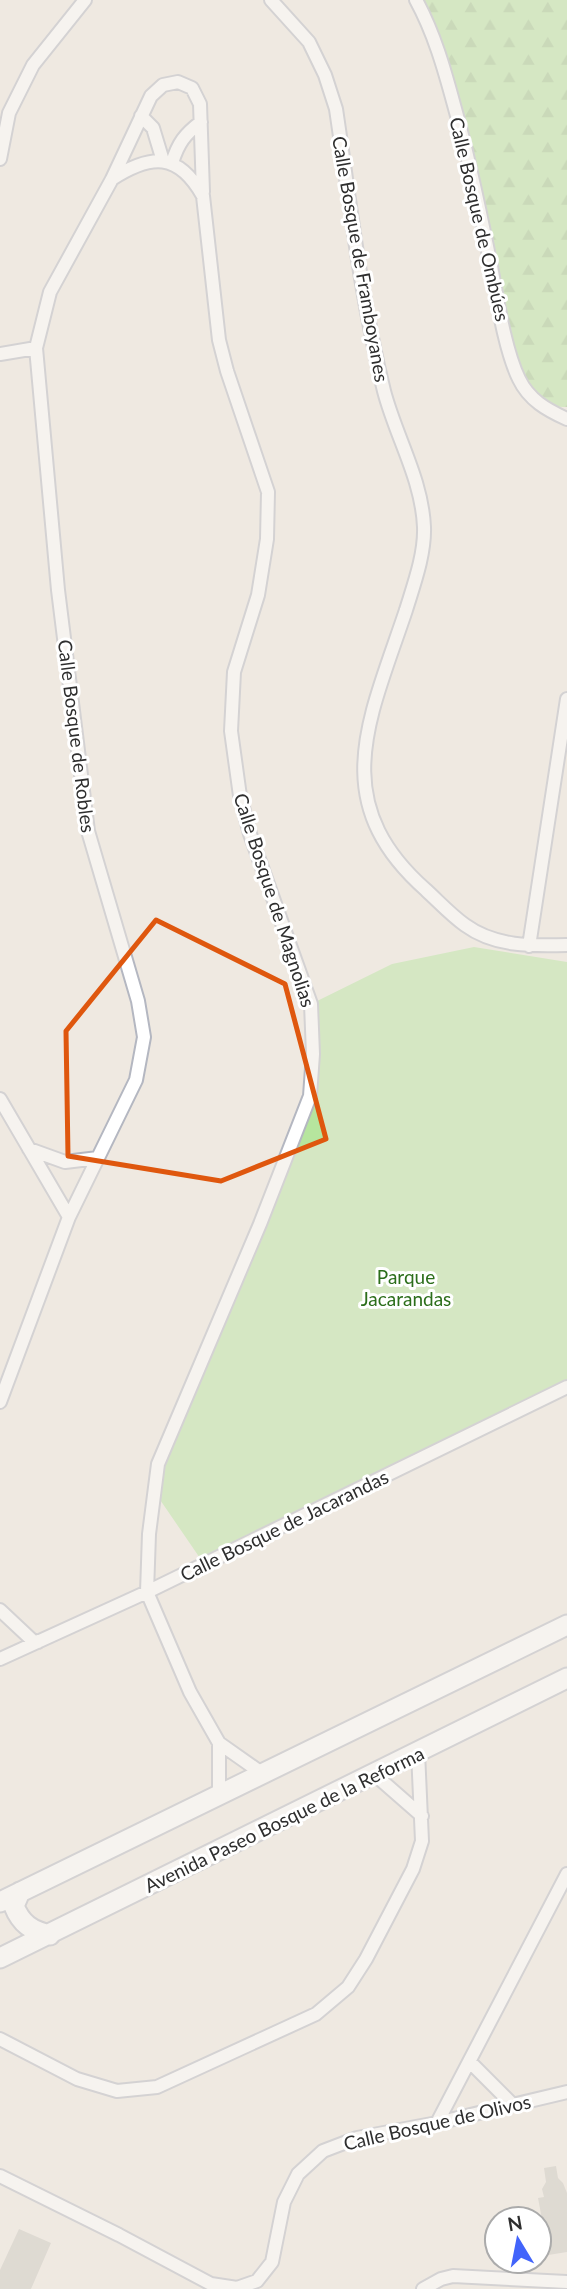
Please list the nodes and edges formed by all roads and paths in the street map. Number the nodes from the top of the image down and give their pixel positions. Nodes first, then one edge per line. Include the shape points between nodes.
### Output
1 (85, 0) edge
2 (271, 0) edge
3 (416, 0) edge
4 (141, 116) junction
5 (201, 122) junction
6 (0, 159) edge
7 (168, 162) junction
8 (112, 179) junction
9 (203, 196) junction
10 (36, 348) junction
11 (0, 354) edge
12 (567, 419) edge
13 (567, 699) edge
14 (567, 945) edge
15 (529, 946) junction
16 (0, 1099) edge
17 (29, 1149) junction
18 (97, 1158) junction
19 (69, 1217) junction
20 (567, 1387) edge
21 (1, 1395) edge
22 (147, 1592) junction
23 (0, 1610) edge
24 (567, 1625) edge
25 (38, 1642) junction
26 (0, 1659) edge
27 (567, 1678) edge
28 (219, 1743) junction
29 (418, 1752) junction
30 (263, 1774) junction
31 (374, 1774) junction
32 (219, 1795) junction
33 (422, 1816) junction
34 (567, 1874) edge
35 (20, 1892) junction
36 (0, 1902) edge
37 (50, 1935) junction
38 (0, 1958) edge
39 (0, 2039) edge
40 (470, 2062) junction
41 (567, 2092) edge
42 (512, 2104) junction
43 (437, 2123) junction
44 (0, 2176) edge
45 (567, 2282) edge
46 (422, 2289) edge

1 - 6 street via 33,65 9,113
2 - 15 street, Calle Bosque de Framboyanes via 309,42 335,109 373,341 385,394 419,491 424,529 416,579 369,722 363,772 367,807 384,844 410,876 466,926 495,940
3 - 12 street, Calle Bosque de Ombúes via 443,66 474,179 514,369 534,400
4 - 5 street, Calle Bosque de Robles via 151,96 163,85 178,82 192,88 200,104
4 - 7 street via 153,128
4 - 8 street, Calle Bosque de Robles
5 - 7 street via 186,134
5 - 9 street, Calle Bosque de Robles
7 - 8 street via 146,162
7 - 9 street via 184,170
8 - 10 street, Calle Bosque de Robles via 50,292
9 - 22 street, Calle Bosque de Magnolias via 219,340 268,492 267,539 258,595 234,672 230,731 250,834 311,1004 313,1054 310,1096 158,1464
10 - 11 street
10 - 18 street, Calle Bosque de Robles via 58,590 88,831 138,1001 144,1037 136,1080
13 - 15 street
14 - 15 street, Calle Bosque de Framboyanes
16 - 17 street
17 - 18 street via 65,1162
17 - 19 street
18 - 19 street, Calle Bosque de Robles
19 - 21 street, Calle Bosque de Robles
20 - 22 street, Calle Bosque de Jacarandas
22 - 25 street, Calle Bosque de Jacarandas
22 - 28 street, Calle Bosque de Magnolias via 190,1692
23 - 25 street
24 - 30 main road
25 - 26 street, Calle Bosque de Jacarandas
27 - 29 main road, Avenida Paseo Bosque de la Reforma
28 - 30 street, Calle Bosque de Magnolias
28 - 32 street, Calle Bosque de Magnolias
29 - 31 main road, Avenida Paseo Bosque de la Reforma
29 - 33 street
30 - 32 main road
31 - 33 street
31 - 37 main road, Avenida Paseo Bosque de la Reforma
32 - 35 main road
33 - 39 street via 422,1841 413,1869 366,1959 348,1987 316,2014 157,2087 117,2091 77,2080
34 - 40 street
35 - 36 main road
35 - 37 main road via 13,1906 19,1920
37 - 38 main road, Avenida Paseo Bosque de la Reforma
40 - 42 street
40 - 43 street
41 - 42 street, Calle Bosque de Olivos
42 - 43 street, Calle Bosque de Olivos
43 - 44 street, Calle Bosque de Olivos via 357,2138 323,2151 298,2174 284,2202 272,2262 257,2281 237,2288 211,2284
45 - 46 street via 453,2276

